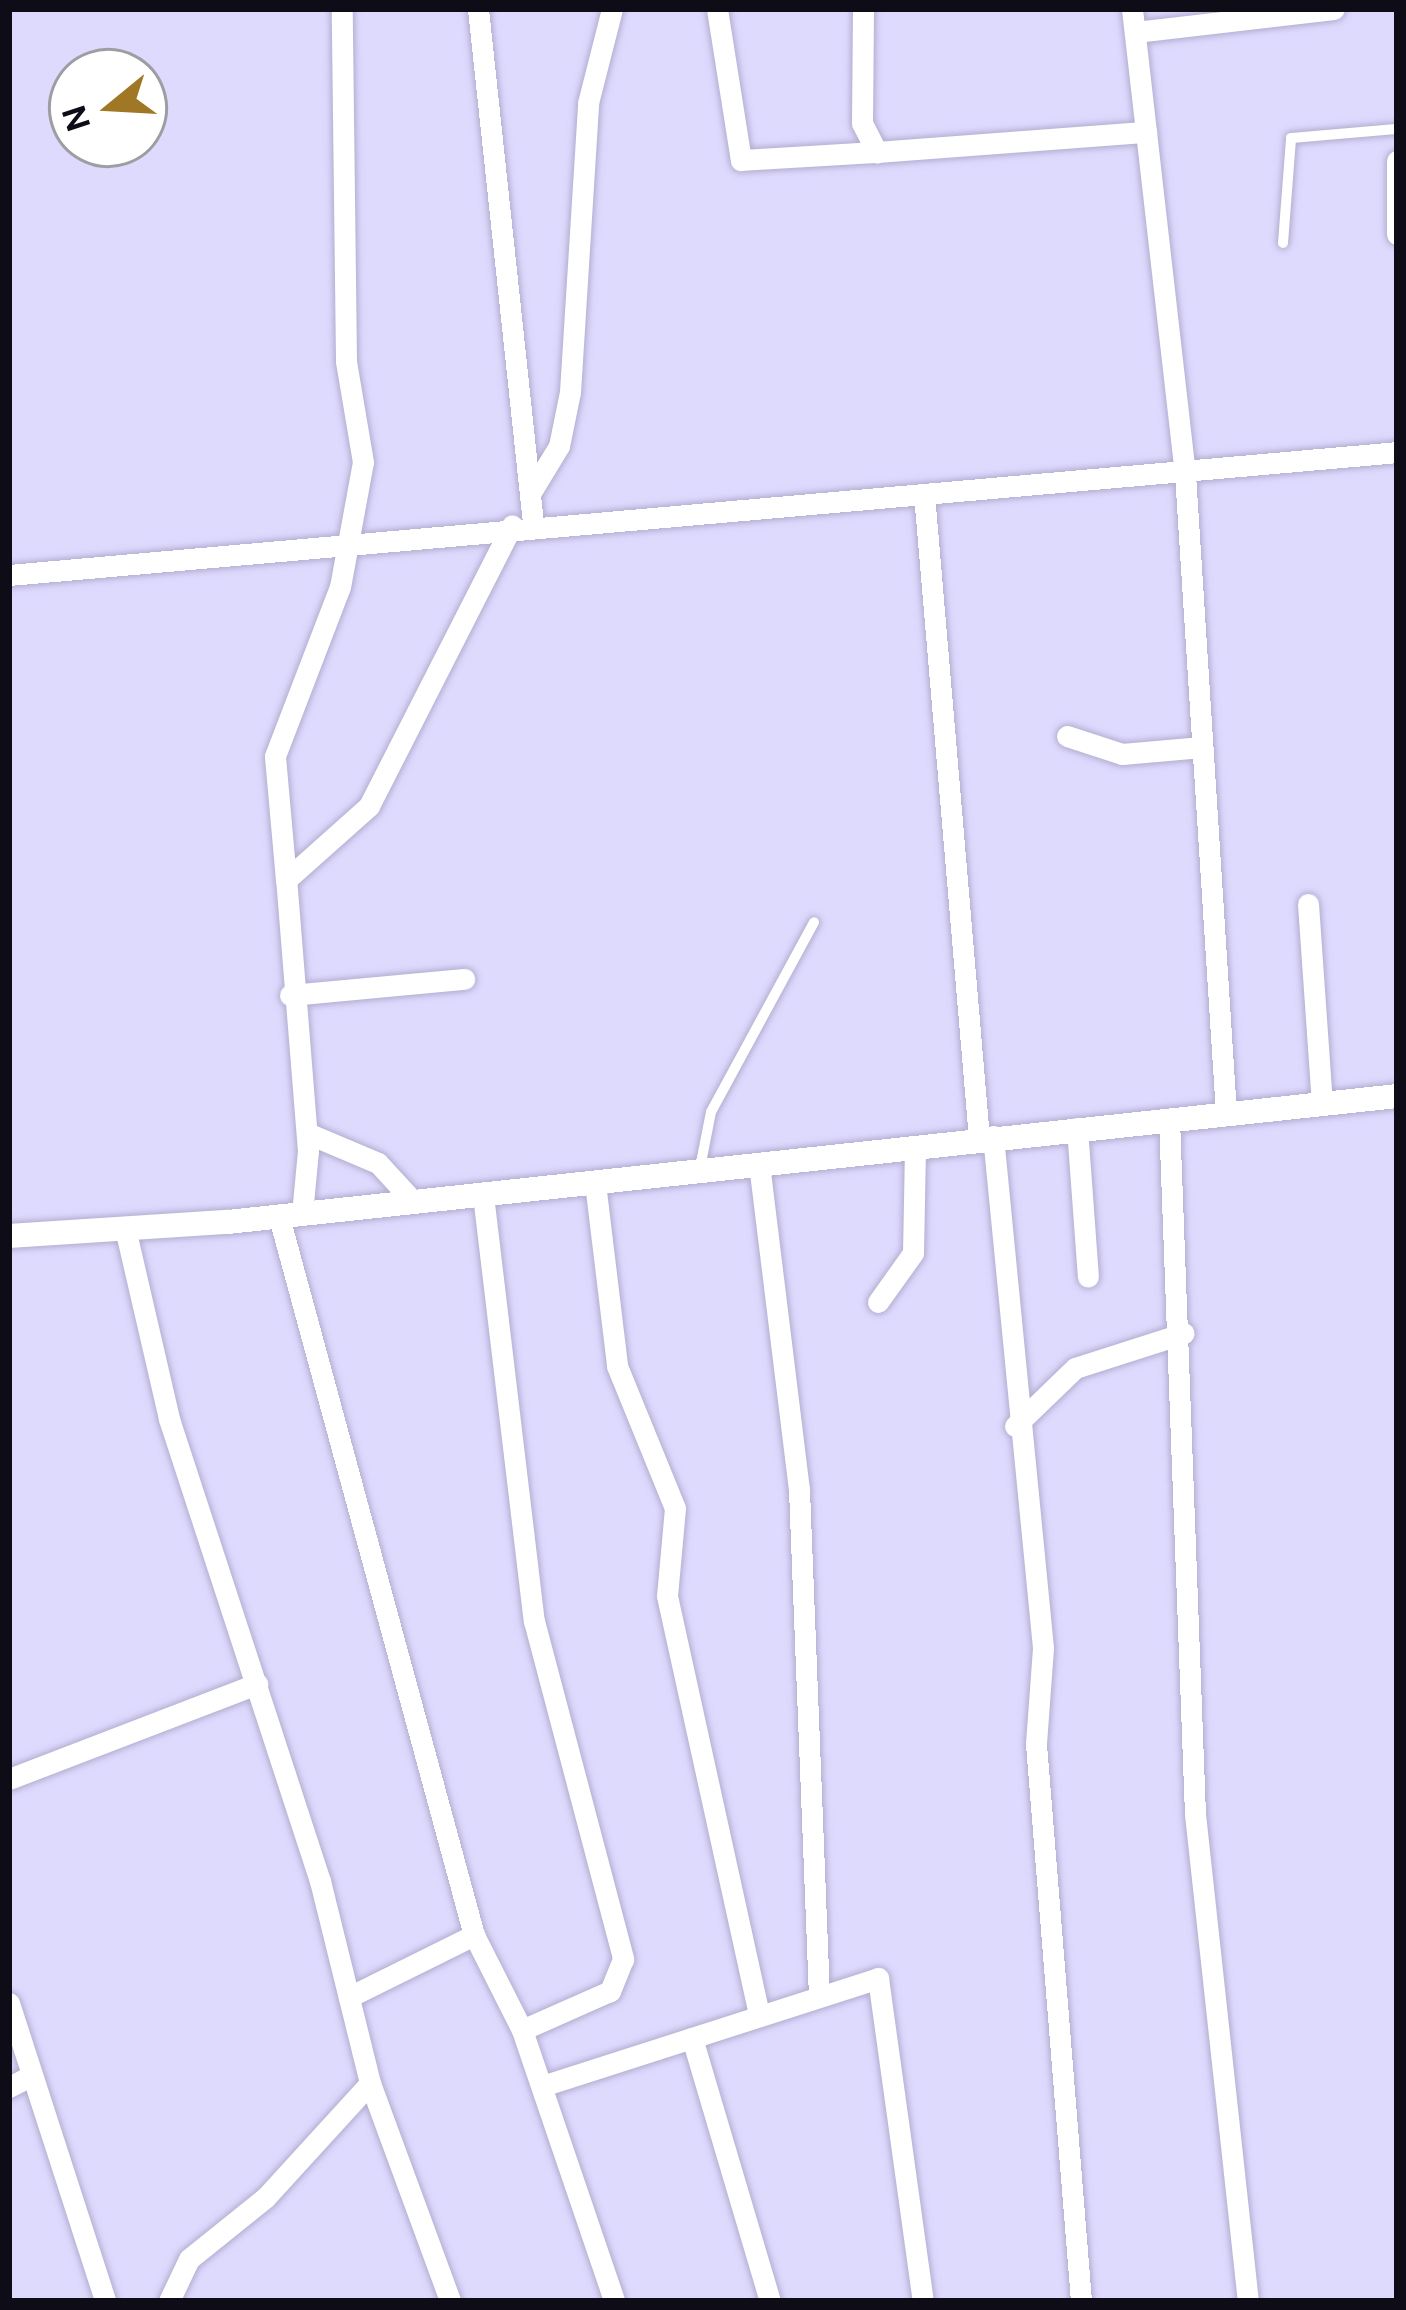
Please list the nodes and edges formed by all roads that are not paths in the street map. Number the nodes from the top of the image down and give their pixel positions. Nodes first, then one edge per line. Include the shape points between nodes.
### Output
1 (342, 9) edge
2 (478, 9) edge
3 (612, 9) edge
4 (717, 9) edge
5 (863, 9) edge
6 (1334, 9) edge
7 (1133, 21) edge
8 (1397, 129) edge
9 (1146, 132) junction
10 (877, 152) junction
11 (1397, 160) edge
12 (1397, 234) edge
13 (1283, 243) dead end
14 (1397, 452) edge
15 (1185, 474) junction
16 (530, 493) junction
17 (924, 494) junction
18 (523, 524) junction
19 (353, 539) junction
20 (9, 574) edge
21 (1067, 736) dead end
22 (1202, 747) junction
23 (286, 880) junction
24 (1308, 904) dead end
25 (814, 922) dead end
26 (464, 979) dead end
27 (290, 994) junction
28 (1397, 1096) edge
29 (1322, 1104) junction
30 (1226, 1114) junction
31 (1169, 1119) junction
32 (1077, 1128) junction
33 (307, 1132) junction
34 (986, 1137) junction
35 (915, 1145) junction
36 (759, 1163) junction
37 (700, 1171) junction
38 (595, 1183) junction
39 (483, 1195) junction
40 (413, 1201) junction
41 (290, 1215) junction
42 (124, 1228) junction
43 (9, 1236) edge
44 (1088, 1277) dead end
45 (878, 1302) dead end
46 (1184, 1333) junction
47 (1015, 1426) junction
48 (257, 1684) junction
49 (9, 1779) edge
50 (474, 1935) junction
51 (349, 1997) junction
52 (820, 1997) junction
53 (9, 2003) edge
54 (758, 2016) junction
55 (523, 2030) junction
56 (692, 2038) junction
57 (31, 2076) junction
58 (370, 2083) junction
59 (542, 2086) junction
60 (9, 2087) edge
61 (105, 2301) edge
62 (169, 2301) edge
63 (450, 2301) edge
64 (614, 2301) edge
65 (770, 2301) edge
66 (923, 2301) edge
67 (1081, 2301) edge
68 (1248, 2301) edge

1 - 19 street via 348,402 363,462
2 - 16 street
3 - 16 street via 587,103 570,392 559,446
4 - 10 street via 741,160
5 - 10 street via 862,123
6 - 7 street
7 - 9 street
8 - 13 lane via 1291,138
9 - 10 street
9 - 15 street
11 - 12 street
14 - 15 street
15 - 17 street
15 - 22 street
16 - 18 street
17 - 18 street
17 - 34 street
18 - 19 street
18 - 23 street via 369,806
19 - 20 street
19 - 23 street via 274,756
21 - 22 street via 1122,754
22 - 30 street
23 - 27 street
24 - 29 street
25 - 37 lane via 711,1112
26 - 27 street
27 - 33 street
28 - 29 street
29 - 30 street
30 - 31 street
31 - 32 street
31 - 46 street
32 - 34 street
32 - 44 street
33 - 40 street via 378,1163
33 - 41 street
34 - 35 street
34 - 47 street
35 - 36 street
35 - 45 street via 914,1253
36 - 37 street
36 - 52 street via 799,1490
37 - 38 street
38 - 39 street
38 - 54 street via 617,1366 675,1508 667,1596
39 - 40 street
39 - 55 street via 534,1622 623,1959 610,1991
40 - 41 street
41 - 42 street
41 - 50 street
42 - 43 street
42 - 48 street via 169,1419
46 - 47 street via 1075,1368
46 - 68 street via 1195,1814
47 - 67 street via 1043,1648 1036,1744
48 - 49 street
48 - 51 street
50 - 51 street
50 - 55 street
51 - 58 street
52 - 54 street
52 - 66 street via 878,1978
53 - 57 street
54 - 56 street
55 - 59 street
56 - 59 street
56 - 65 street
57 - 60 street
57 - 61 street
58 - 62 street via 266,2198 189,2259
58 - 63 street
59 - 64 street

